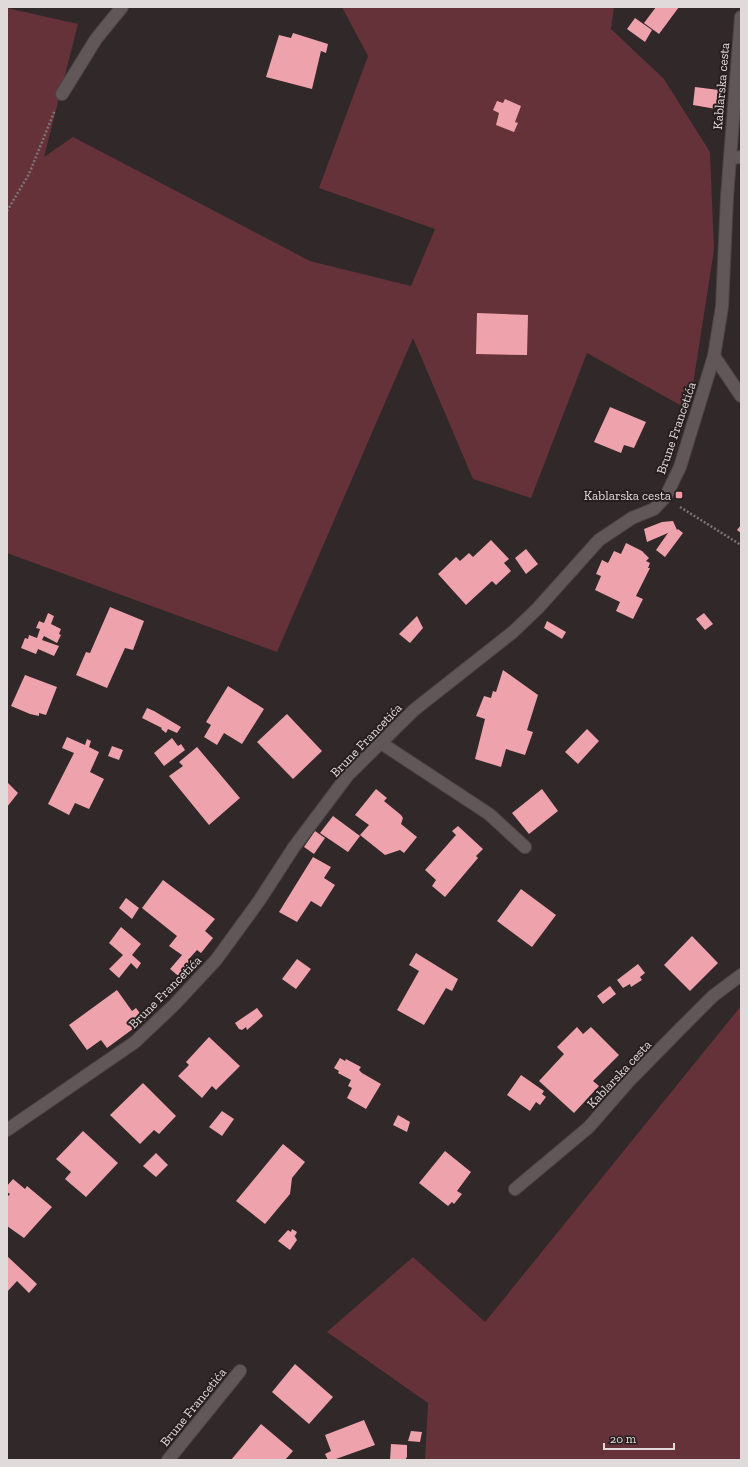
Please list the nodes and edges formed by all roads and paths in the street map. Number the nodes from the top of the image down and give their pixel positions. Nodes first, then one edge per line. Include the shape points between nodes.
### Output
1 (122, 7) edge
2 (741, 17) edge
3 (62, 94) joint
4 (735, 158) edge
5 (7, 211) edge
6 (714, 356) junction
7 (741, 396) edge
8 (664, 498) junction
9 (741, 545) edge
10 (380, 743) junction
11 (526, 848) dead end
12 (741, 975) edge
13 (7, 1130) edge
14 (515, 1189) dead end
15 (240, 1371) dead end
16 (168, 1460) edge

1 - 3 street via 96,39
2 - 4 street, Kablarska cesta
3 - 5 path via 29,174
4 - 6 street, Kablarska cesta via 722,307
6 - 7 street
6 - 8 street, Brune Francetića via 680,467
8 - 9 path
8 - 10 street, Brune Francetića via 654,509 632,518 599,540 513,632 420,705
10 - 11 street via 489,814
10 - 13 street, Brune Francetića via 348,776 294,847 216,960 174,1005 135,1042
12 - 14 street, Kablarska cesta via 713,996 629,1081 589,1127
15 - 16 street, Brune Francetića

